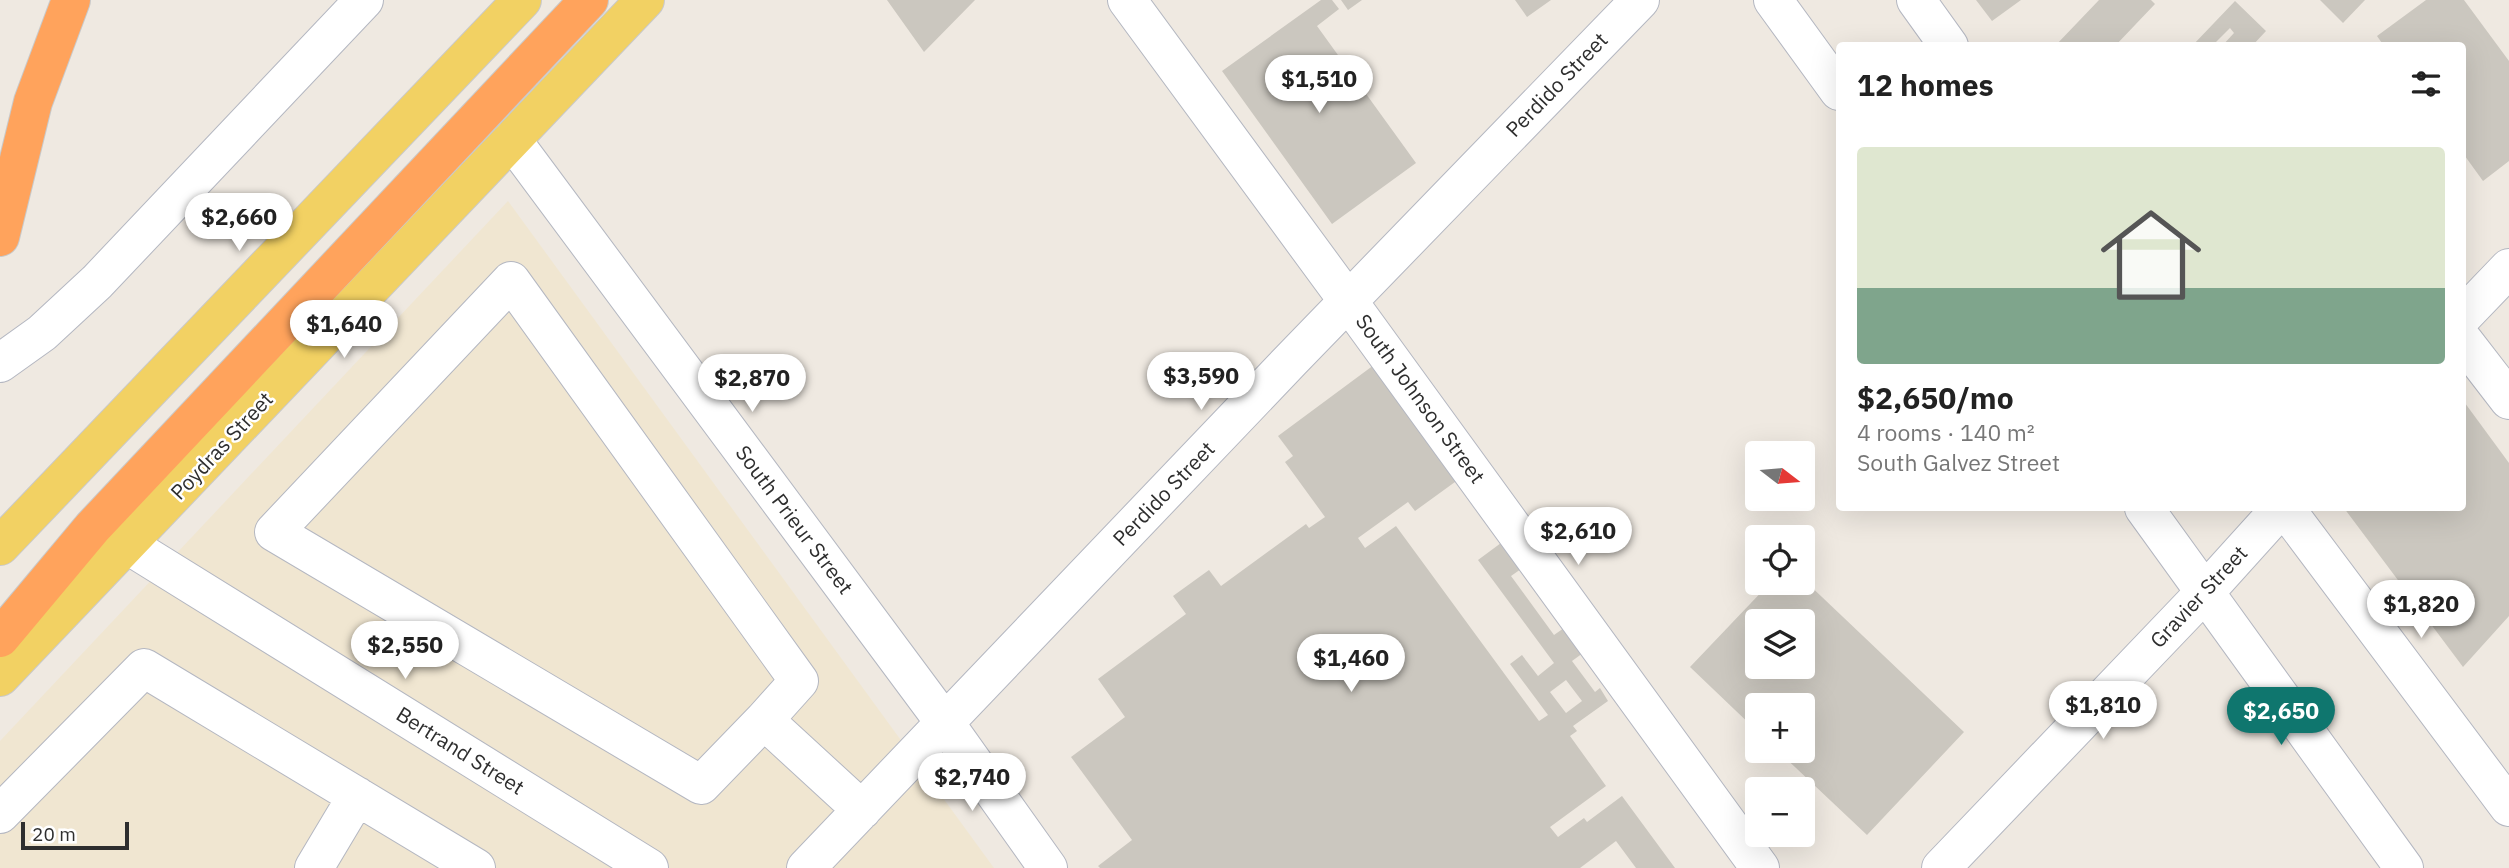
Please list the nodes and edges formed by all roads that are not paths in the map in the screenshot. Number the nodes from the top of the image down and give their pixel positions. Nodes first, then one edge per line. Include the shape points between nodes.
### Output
1 (71, 0) edge
2 (365, 0) edge
3 (522, 0) edge
4 (589, 0) edge
5 (646, 0) edge
6 (1126, 0) edge
7 (1640, 0) edge
8 (1773, 0) edge
9 (1916, 0) edge
10 (1946, 42) edge
11 (1836, 86) edge
12 (512, 140) junction
13 (0, 237) edge
14 (2509, 268) edge
15 (1348, 301) junction
16 (2466, 313) edge
17 (2466, 343) edge
18 (0, 363) edge
19 (2509, 400) edge
20 (2146, 511) edge
21 (2280, 511) edge
22 (2285, 511) edge
23 (128, 545) junction
24 (0, 547) edge
25 (2206, 591) junction
26 (0, 638) edge
27 (0, 677) edge
28 (764, 720) junction
29 (945, 723) junction
30 (357, 796) junction
31 (2509, 807) edge
32 (862, 810) junction
33 (0, 814) edge
34 (1956, 862) edge
35 (314, 868) edge
36 (476, 868) edge
37 (649, 868) edge
38 (806, 868) edge
39 (1048, 868) edge
40 (1760, 868) edge
41 (2404, 868) edge

1 - 13 highway via 33,102
2 - 18 street via 97,282
3 - 24 main road
4 - 26 highway via 92,528
5 - 12 main road, Poydras Street
6 - 15 street, South Johnson Street
7 - 15 street, Perdido Street
8 - 11 street
9 - 10 street
12 - 23 main road, Poydras Street
12 - 29 street, South Prieur Street
14 - 16 street
15 - 29 street, Perdido Street
15 - 40 street, South Johnson Street
17 - 19 street
20 - 25 street
21 - 25 street, Gravier Street
22 - 31 street
23 - 27 main road, Poydras Street
23 - 37 street, Bertrand Street
25 - 34 street, Gravier Street
25 - 41 street
28 - 28 street via 701,785 274,532 511,281 799,681
28 - 32 street
29 - 32 street, Perdido Street
29 - 39 street, South Prieur Street
30 - 33 street via 144,668
30 - 35 street
30 - 36 street
32 - 38 street, Perdido Street

